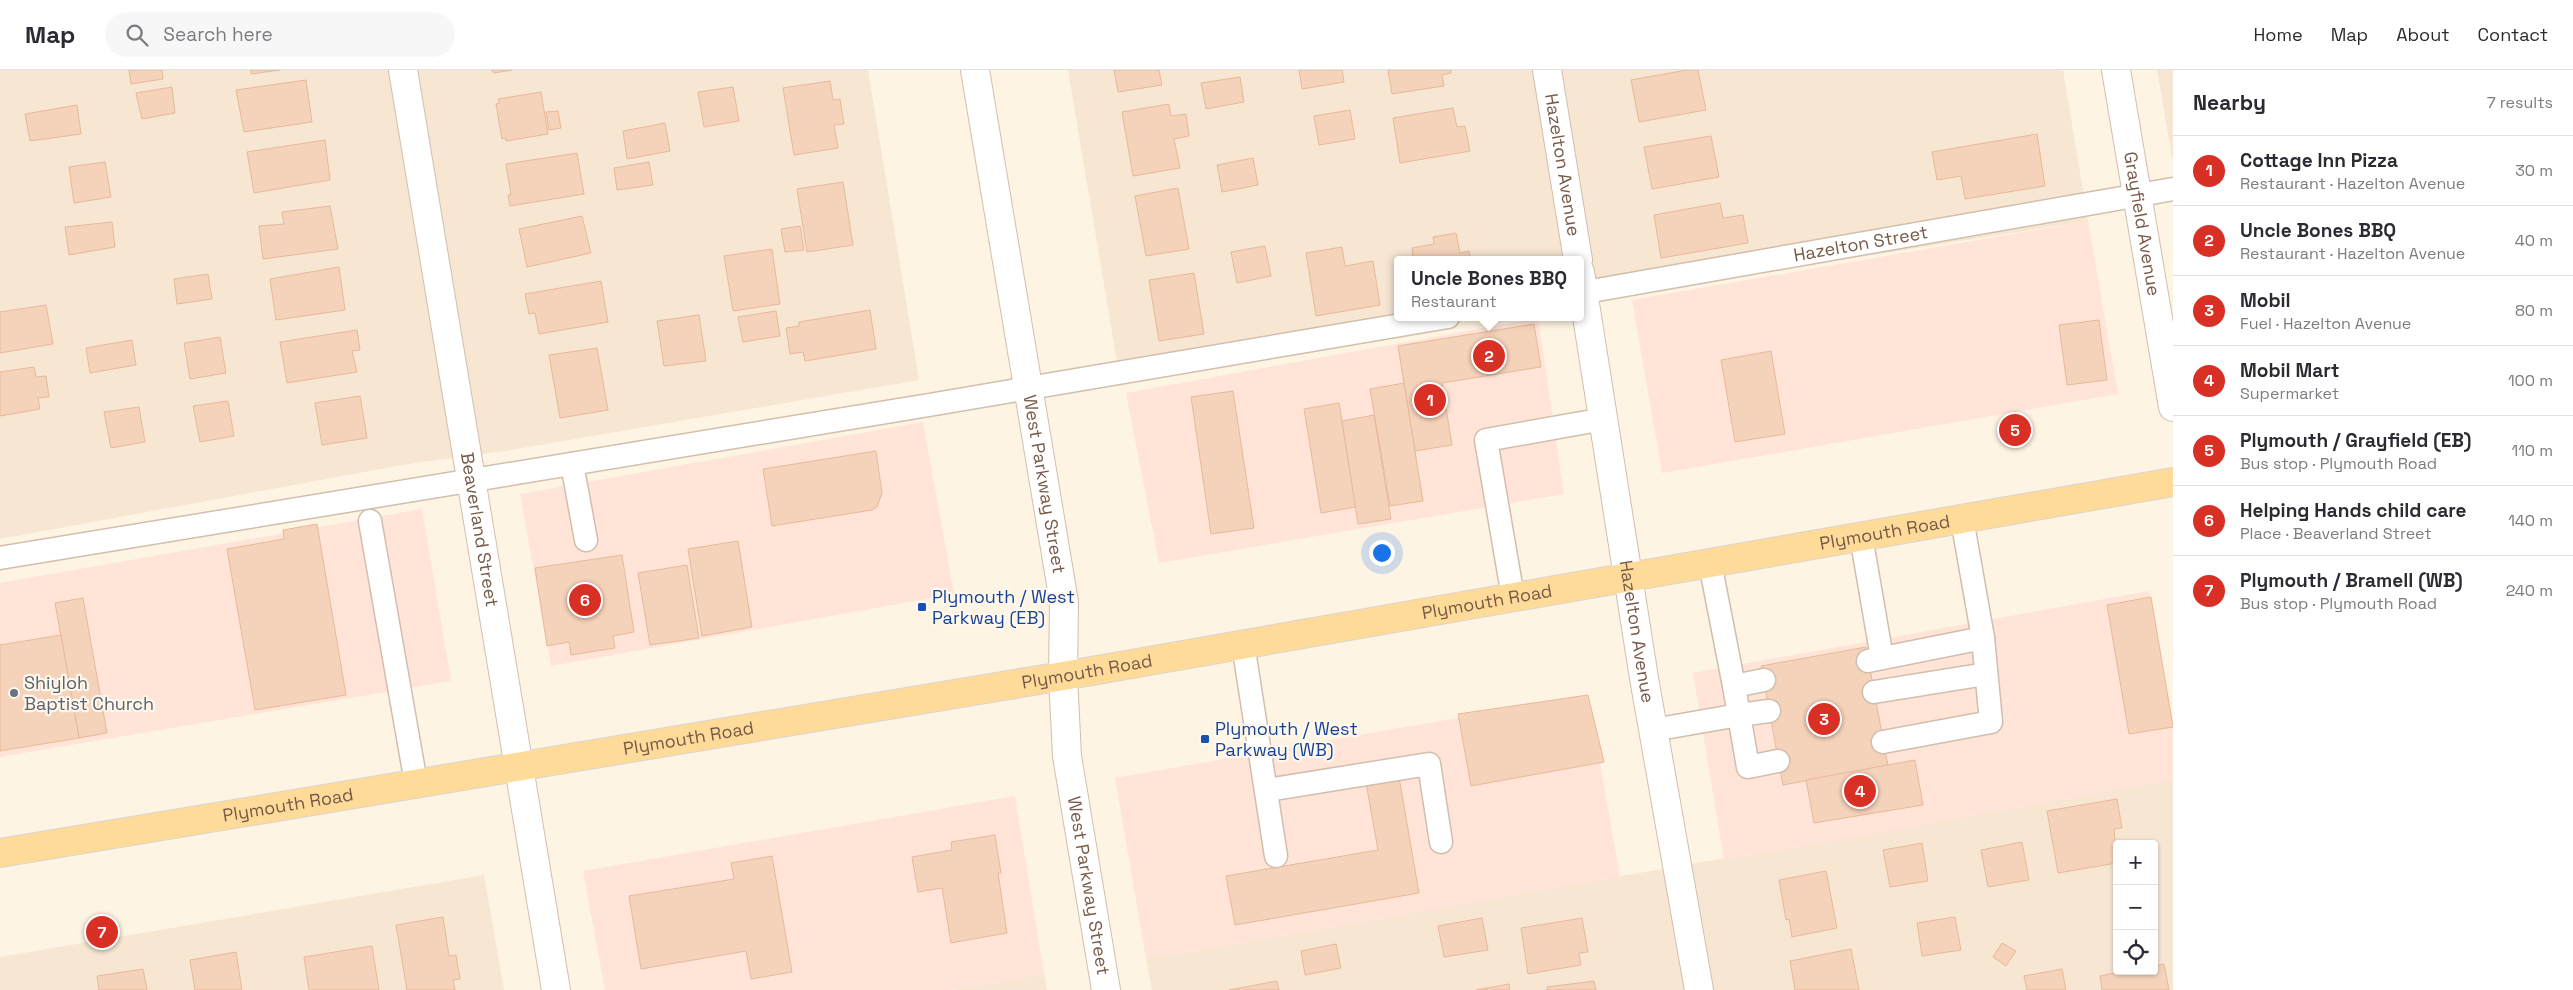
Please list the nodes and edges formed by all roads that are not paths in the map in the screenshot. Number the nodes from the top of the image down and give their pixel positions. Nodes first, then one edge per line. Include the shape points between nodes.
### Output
1 (403, 70) edge
2 (975, 70) edge
3 (1547, 70) edge
4 (2116, 70) edge
5 (2173, 189) edge
6 (2138, 195) junction
7 (1577, 256) edge
8 (1584, 286) edge
9 (1584, 303) edge
10 (1426, 321) edge
11 (1028, 389) junction
12 (2173, 407) edge
13 (1604, 420) junction
14 (572, 464) junction
15 (471, 480) junction
16 (2173, 482) edge
17 (1962, 519) junction
18 (370, 521) dead end
19 (1861, 536) junction
20 (586, 540) dead end
21 (0, 558) edge
22 (1710, 563) junction
23 (1629, 577) junction
24 (1513, 597) junction
25 (1983, 638) junction
26 (1243, 644) junction
27 (1986, 674) junction
28 (1063, 676) junction
29 (1764, 680) dead end
30 (1734, 686) junction
31 (1874, 692) dead end
32 (1769, 711) dead end
33 (1739, 715) junction
34 (1654, 730) junction
35 (1883, 742) dead end
36 (1778, 761) dead end
37 (519, 767) junction
38 (416, 784) junction
39 (1266, 790) junction
40 (1441, 842) dead end
41 (0, 853) edge
42 (1276, 856) dead end
43 (556, 990) edge
44 (1106, 990) edge
45 (1699, 990) edge

1 - 15 street, Beaverland Street
2 - 11 street, West Parkway Street
3 - 7 street, Hazelton Avenue
4 - 6 street, Grayfield Avenue
5 - 6 lane, Hazelton Street
6 - 8 lane, Hazelton Street
6 - 12 street, Grayfield Avenue
9 - 13 street, Hazelton Avenue
10 - 11 lane
11 - 14 lane
11 - 28 street, West Parkway Street via 1064,602
13 - 23 street, Hazelton Avenue
13 - 24 lane via 1486,440
14 - 15 lane
14 - 20 lane
15 - 21 lane
15 - 37 street, Beaverland Street
16 - 17 main road, Plymouth Road
17 - 19 main road, Plymouth Road
17 - 25 lane
18 - 38 lane
19 - 22 main road, Plymouth Road
19 - 25 lane via 1875,660
22 - 23 main road, Plymouth Road
22 - 30 lane
23 - 24 main road, Plymouth Road
23 - 34 street, Hazelton Avenue
24 - 26 main road, Plymouth Road
25 - 27 lane
26 - 28 main road, Plymouth Road
26 - 39 lane
27 - 31 lane
27 - 35 lane via 1991,722
28 - 37 main road, Plymouth Road
28 - 44 street, West Parkway Street via 1067,756
29 - 30 lane
30 - 33 lane
32 - 33 lane
33 - 34 lane
33 - 36 lane via 1748,767
34 - 45 street, Hazelton Avenue
37 - 38 main road, Plymouth Road
37 - 43 street, Beaverland Street
38 - 41 main road, Plymouth Road
39 - 40 lane via 1429,764
39 - 42 lane

